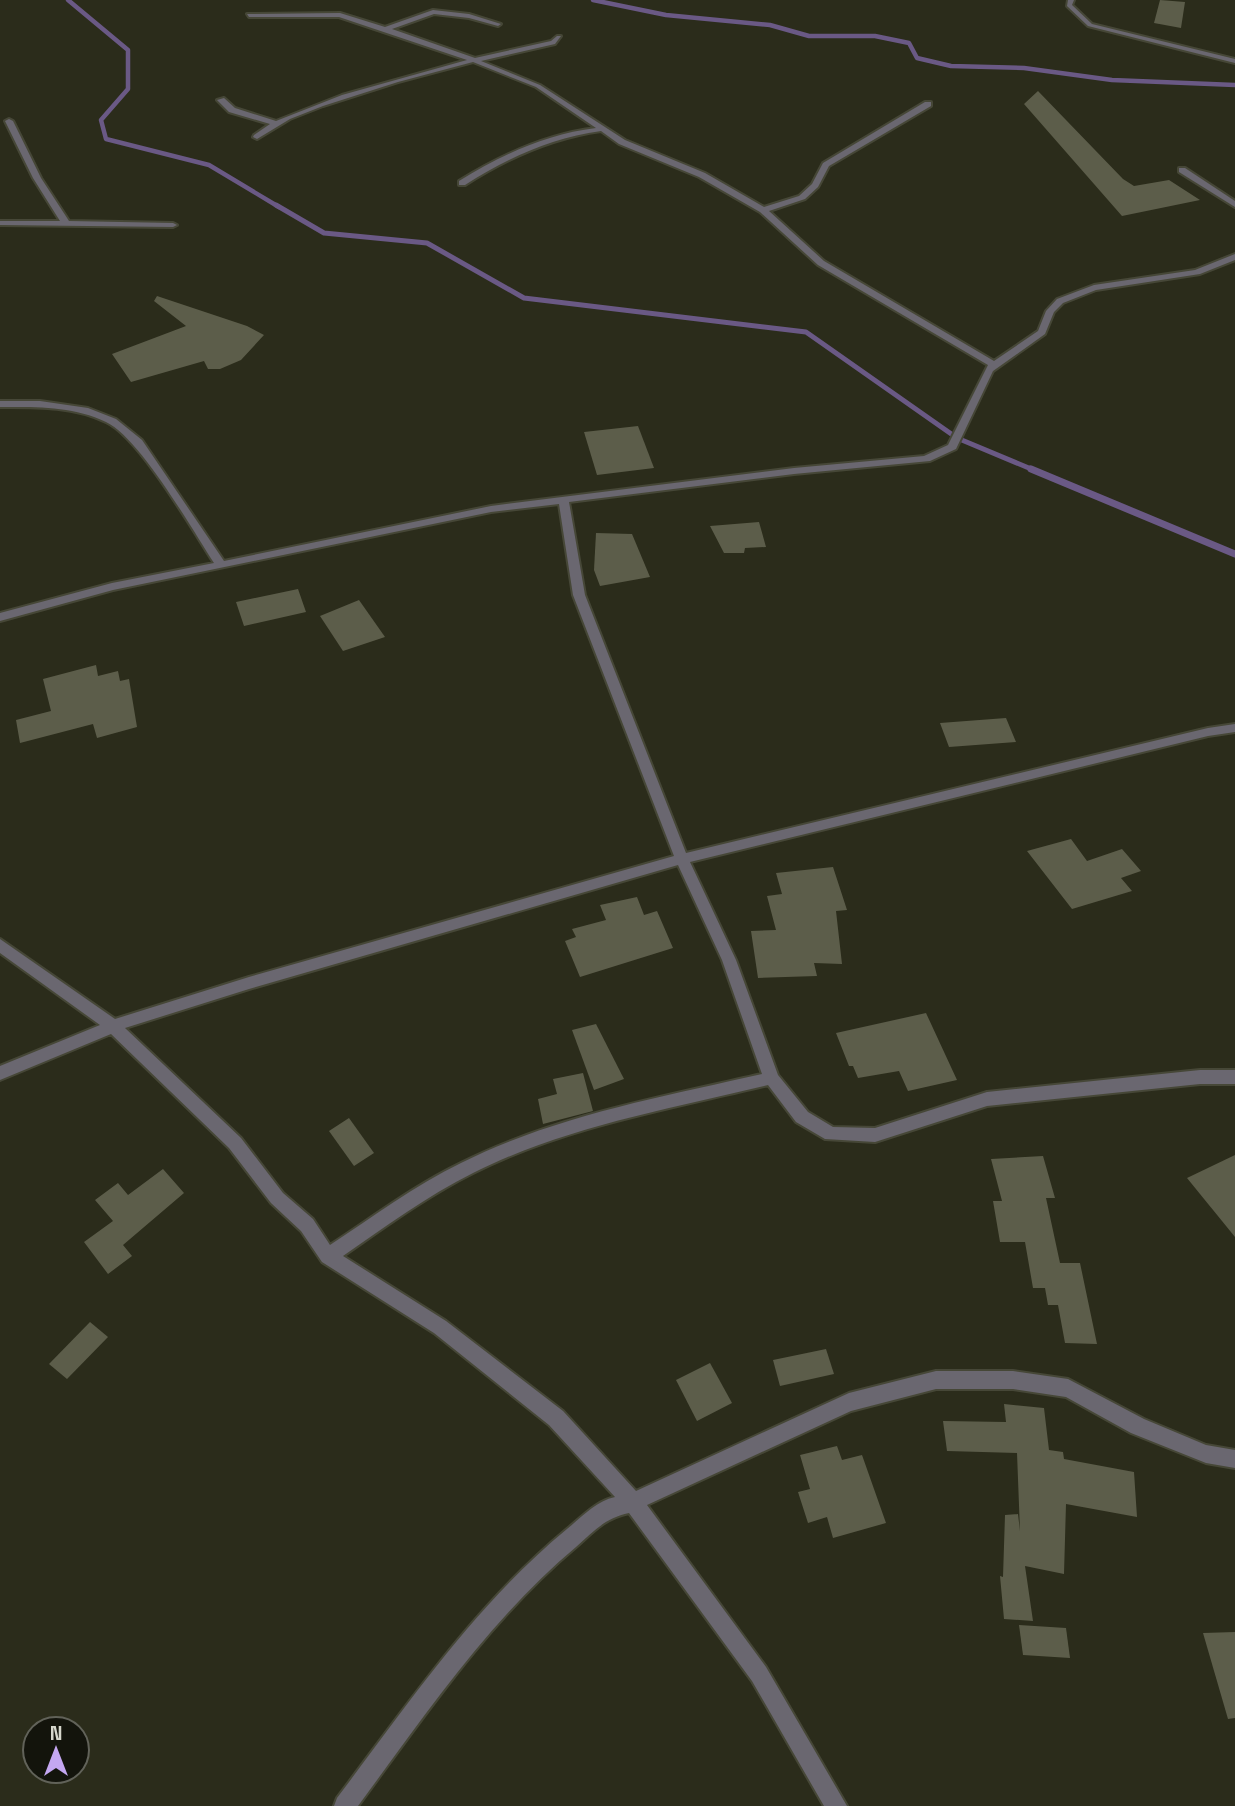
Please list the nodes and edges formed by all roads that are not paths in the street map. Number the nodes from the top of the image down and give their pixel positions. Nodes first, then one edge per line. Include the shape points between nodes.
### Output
1 (1072, 0) edge
2 (249, 15) dead end
3 (498, 24) dead end
4 (384, 30) junction
5 (559, 37) dead end
6 (473, 60) junction
7 (1235, 61) edge
8 (221, 100) dead end
9 (928, 104) dead end
10 (9, 121) dead end
11 (274, 123) junction
12 (602, 129) junction
13 (257, 137) dead end
14 (1182, 170) dead end
15 (462, 183) dead end
16 (1235, 205) edge
17 (763, 210) junction
18 (65, 222) junction
19 (0, 223) edge
20 (173, 225) dead end
21 (1235, 257) edge
22 (992, 364) junction
23 (0, 404) edge
24 (564, 501) junction
25 (222, 566) junction
26 (0, 617) edge
27 (1235, 728) edge
28 (682, 859) junction
29 (0, 945) edge
30 (113, 1026) junction
31 (0, 1073) edge
32 (1235, 1077) edge
33 (771, 1078) junction
34 (328, 1256) junction
35 (1235, 1459) edge
36 (633, 1502) junction
37 (345, 1806) edge
38 (836, 1806) edge

1 - 7 street via 1069,5 1090,25
2 - 4 street via 340,15
3 - 4 street via 433,12
4 - 6 street
5 - 6 street via 553,43
6 - 11 street via 361,91
6 - 12 street via 538,86
8 - 11 street via 232,110
9 - 17 street via 826,165 819,183 805,198
10 - 18 street
11 - 13 street
12 - 15 street via 561,136
12 - 17 street via 702,175
14 - 16 street
17 - 22 street via 821,263
18 - 19 street
18 - 20 street
21 - 22 street via 1196,272 1073,293 1050,311 1033,341
22 - 24 street via 965,425 952,447 941,454
23 - 25 street via 88,411 113,421 138,442
24 - 25 street via 446,517
24 - 28 street via 579,595
25 - 26 street via 112,587
27 - 28 street
28 - 30 street
28 - 33 street via 729,960
29 - 30 street
30 - 31 street
30 - 34 street via 235,1143
32 - 33 street via 987,1099 875,1135 831,1134 802,1118
33 - 34 street via 616,1116 486,1159
34 - 36 street via 440,1327 556,1418
35 - 36 street via 1206,1454 1138,1426 1068,1388 1013,1380 936,1380 849,1402
36 - 37 street via 607,1508 546,1559 456,1656
36 - 38 street via 759,1674

